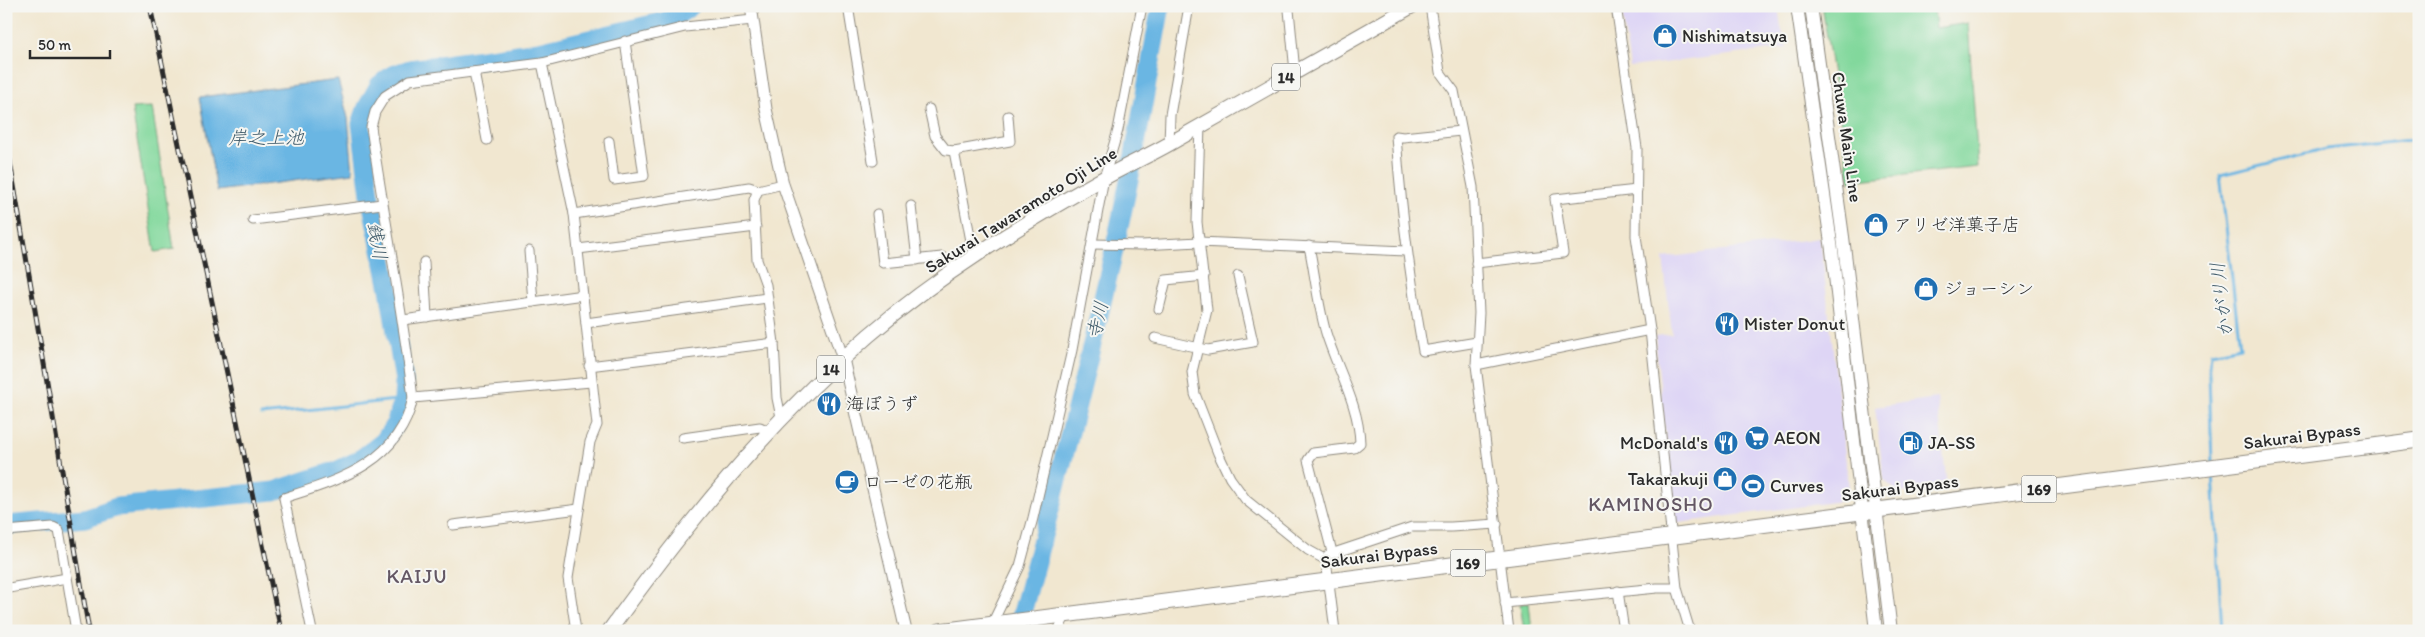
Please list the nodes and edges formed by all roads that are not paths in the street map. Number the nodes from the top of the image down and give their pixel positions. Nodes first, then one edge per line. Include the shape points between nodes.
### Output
1 (751, 6) edge
2 (848, 6) edge
3 (1142, 6) edge
4 (1189, 6) edge
5 (1412, 6) edge
6 (1430, 6) edge
7 (1616, 6) edge
8 (1797, 6) edge
9 (1811, 6) edge
10 (1289, 10) dead end
11 (753, 20) junction
12 (625, 41) junction
13 (542, 63) junction
14 (474, 72) junction
15 (1295, 72) junction
16 (929, 109) dead end
17 (1008, 116) dead end
18 (1200, 125) junction
19 (1461, 132) junction
20 (487, 140) dead end
21 (609, 141) dead end
22 (1164, 146) junction
23 (954, 151) junction
24 (873, 161) dead end
25 (1108, 176) junction
26 (783, 184) junction
27 (758, 190) junction
28 (1637, 190) junction
29 (381, 204) junction
30 (910, 206) dead end
31 (574, 214) junction
32 (876, 214) dead end
33 (253, 220) dead end
34 (756, 227) junction
35 (1199, 242) junction
36 (1093, 244) junction
37 (1309, 246) junction
38 (578, 249) junction
39 (529, 251) dead end
40 (1406, 251) junction
41 (974, 257) junction
42 (917, 260) junction
43 (424, 262) dead end
44 (1476, 263) junction
45 (958, 267) junction
46 (1204, 276) junction
47 (1238, 276) dead end
48 (583, 295) junction
49 (767, 298) junction
50 (534, 302) junction
51 (1159, 309) dead end
52 (427, 317) junction
53 (403, 320) junction
54 (586, 323) junction
55 (1650, 330) junction
56 (1156, 338) dead end
57 (1477, 342) junction
58 (774, 343) junction
59 (1198, 348) junction
60 (843, 359) junction
61 (1476, 365) junction
62 (589, 366) junction
63 (592, 382) junction
64 (413, 398) junction
65 (781, 418) junction
66 (768, 431) junction
67 (683, 438) dead end
68 (2419, 440) edge
69 (580, 509) junction
70 (1870, 511) junction
71 (1497, 524) junction
72 (453, 525) dead end
73 (6, 531) edge
74 (1672, 537) junction
75 (1329, 556) junction
76 (1502, 558) junction
77 (67, 578) junction
78 (1329, 580) junction
79 (9, 588) dead end
80 (1677, 588) junction
81 (1618, 591) junction
82 (1505, 603) junction
83 (1063, 615) junction
84 (993, 626) edge
85 (76, 631) edge
86 (312, 631) edge
87 (576, 631) edge
88 (609, 631) edge
89 (906, 631) edge
90 (940, 631) edge
91 (1058, 631) edge
92 (1335, 631) edge
93 (1509, 631) edge
94 (1624, 631) edge
95 (1690, 631) edge
96 (1876, 631) edge
97 (1890, 631) edge

1 - 11 street
2 - 24 street
3 - 25 street
4 - 22 street
5 - 15 main road, Sakurai Tawaramoto Oji Line / 14
6 - 19 street via 1440,72 1454,91
7 - 28 street via 1637,148
8 - 70 main road, Chuwa Main Line
9 - 70 main road, Chuwa Main Line via 1843,237
10 - 15 street
11 - 12 street via 685,26
11 - 26 street via 766,109
12 - 13 street
12 - 21 street via 644,176 614,180
13 - 14 street
13 - 31 street
14 - 20 street
14 - 29 street via 410,80 385,96 375,112 371,127
15 - 18 main road, Sakurai Tawaramoto Oji Line / 14
16 - 23 street via 935,136 946,150
17 - 23 street via 1010,141
18 - 22 main road, Sakurai Tawaramoto Oji Line / 14
18 - 35 street
19 - 40 street via 1396,136
19 - 44 street via 1476,210
22 - 25 main road, Sakurai Tawaramoto Oji Line / 14
23 - 41 street
25 - 36 street
25 - 41 main road, Sakurai Tawaramoto Oji Line / 14
26 - 27 street
26 - 60 street
27 - 31 street via 749,187
27 - 34 street via 754,200
28 - 44 street via 1555,200 1563,253
28 - 55 street via 1636,236
29 - 33 street
29 - 53 street
30 - 42 street
31 - 38 street
32 - 42 street via 883,263
34 - 38 street
34 - 49 street via 758,260
35 - 36 street
35 - 37 street
35 - 46 street
36 - 84 street via 1034,518 1020,566
37 - 40 street
37 - 75 street via 1326,332 1360,433 1360,443 1354,448 1313,453 1308,460
38 - 48 street
39 - 50 street
40 - 57 street via 1423,351
41 - 45 main road, Sakurai Tawaramoto Oji Line / 14
42 - 45 street via 942,257
43 - 52 street
44 - 57 street
45 - 60 main road, Sakurai Tawaramoto Oji Line / 14
46 - 51 street via 1166,280
46 - 59 street via 1207,310
47 - 59 street via 1253,342 1208,350
48 - 50 street
48 - 54 street
49 - 54 street
49 - 58 street
50 - 52 street
52 - 53 street
53 - 64 street
54 - 62 street
55 - 61 street
55 - 74 street
56 - 59 street
57 - 61 street
58 - 62 street
58 - 65 street
59 - 75 street via 1192,372 1195,394 1230,478 1246,500 1308,550
60 - 65 main road, Sakurai Tawaramoto Oji Line / 14
60 - 89 street
61 - 71 street via 1489,483
62 - 63 street
63 - 64 street
63 - 69 street via 597,425 590,442
64 - 86 street via 395,439 370,463 340,480 284,498
65 - 66 main road, Sakurai Tawaramoto Oji Line / 14
66 - 67 street via 760,427
66 - 88 main road, Sakurai Tawaramoto Oji Line / 14 via 669,548
68 - 70 highway, Sakurai Bypass / 169
69 - 72 street
69 - 87 street via 568,578
70 - 74 highway, Sakurai Bypass / 169
70 - 96 main road, Chuwa Main Line
70 - 97 main road, Chuwa Main Line
71 - 75 street via 1412,527
71 - 76 street
73 - 77 street via 53,527 59,530
74 - 76 highway, Sakurai Bypass / 169
74 - 80 street
75 - 78 street
76 - 78 highway, Sakurai Bypass / 169
76 - 82 street
77 - 79 street
77 - 85 street
78 - 83 highway, Sakurai Bypass / 169
78 - 92 street
80 - 81 street
80 - 95 street
81 - 82 street
81 - 94 street
82 - 93 street
83 - 84 highway, Sakurai Bypass / 169
83 - 91 street
84 - 90 highway, Sakurai Bypass / 169

